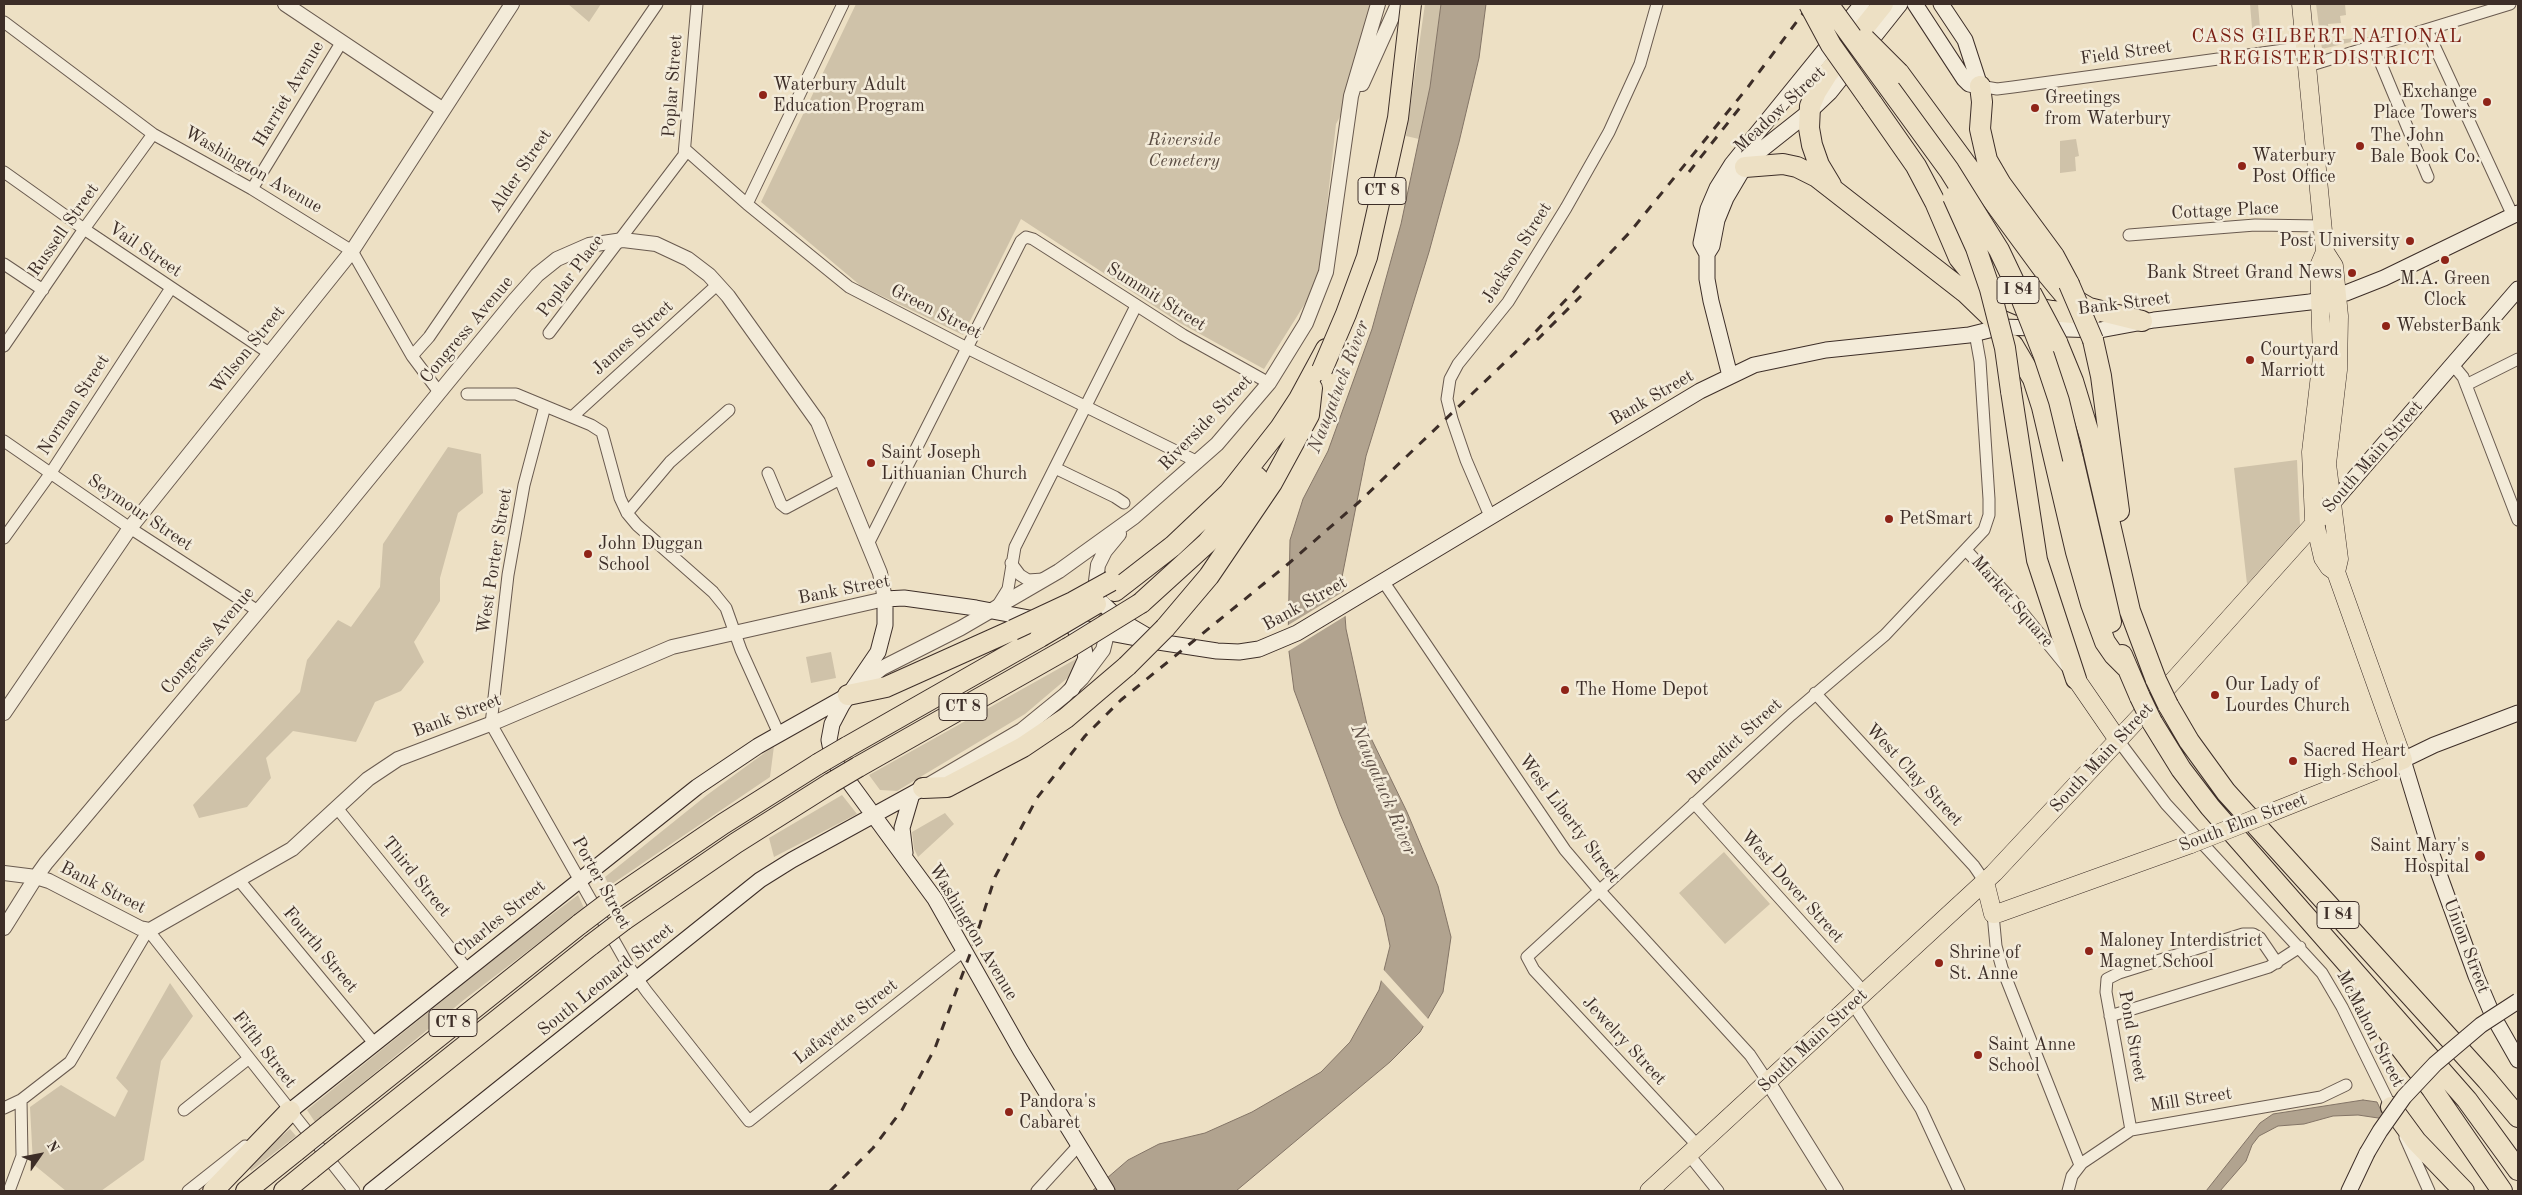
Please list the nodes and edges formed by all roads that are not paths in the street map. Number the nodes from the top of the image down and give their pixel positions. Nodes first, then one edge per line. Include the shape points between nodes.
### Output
1 (285, 4) edge
2 (512, 4) edge
3 (657, 4) edge
4 (697, 4) edge
5 (843, 4) edge
6 (1378, 4) edge
7 (1398, 4) edge
8 (1403, 4) edge
9 (1411, 4) edge
10 (1415, 4) edge
11 (1657, 4) edge
12 (1810, 4) edge
13 (1862, 4) edge
14 (1883, 4) edge
15 (1900, 4) edge
16 (1915, 4) edge
17 (1940, 4) edge
18 (2301, 4) edge
19 (2510, 4) edge
20 (2492, 6) edge
21 (1831, 7) edge
22 (4, 22) edge
23 (2427, 30) junction
24 (340, 43) junction
25 (2306, 47) junction
26 (2374, 47) junction
27 (2308, 66) junction
28 (1893, 78) junction
29 (1980, 86) junction
30 (442, 109) junction
31 (1810, 112) junction
32 (1348, 114) junction
33 (153, 134) junction
34 (1926, 138) junction
35 (686, 150) junction
36 (1746, 166) junction
37 (4, 172) edge
38 (2428, 177) dead end
39 (252, 188) junction
40 (1382, 191) junction
41 (1840, 194) junction
42 (747, 204) junction
43 (2516, 214) edge
44 (2323, 226) junction
45 (84, 229) junction
46 (2129, 234) dead end
47 (620, 240) junction
48 (352, 251) junction
49 (1707, 254) junction
50 (4, 264) edge
51 (718, 284) junction
52 (171, 288) junction
53 (2518, 289) edge
54 (43, 290) junction
55 (2329, 298) junction
56 (1136, 306) junction
57 (2119, 317) junction
58 (2142, 322) junction
59 (549, 333) dead end
60 (1975, 333) junction
61 (4, 346) edge
62 (967, 348) junction
63 (269, 353) junction
64 (412, 356) junction
65 (2518, 359) edge
66 (2454, 365) junction
67 (1730, 376) junction
68 (1269, 383) junction
69 (2466, 384) junction
70 (1312, 388) junction
71 (440, 392) junction
72 (467, 394) dead end
73 (546, 406) junction
74 (1085, 407) junction
75 (729, 410) dead end
76 (572, 417) junction
77 (4, 441) edge
78 (1198, 462) junction
79 (1054, 468) junction
80 (768, 473) dead end
81 (50, 474) junction
82 (842, 478) junction
83 (1124, 503) dead end
84 (2331, 505) junction
85 (627, 513) junction
86 (1490, 516) junction
87 (1134, 517) junction
88 (2518, 520) edge
89 (2315, 525) junction
90 (130, 528) junction
91 (4, 538) edge
92 (868, 544) junction
93 (1966, 550) junction
94 (1011, 562) junction
95 (2336, 572) junction
96 (1046, 579) junction
97 (1384, 581) junction
98 (1108, 591) junction
99 (885, 599) junction
100 (994, 608) junction
101 (258, 611) junction
102 (1068, 626) junction
103 (2134, 626) junction
104 (735, 631) junction
105 (1107, 633) junction
106 (1162, 635) junction
107 (2126, 667) junction
108 (2076, 679) junction
109 (1072, 689) junction
110 (1815, 693) junction
111 (848, 695) junction
112 (4, 713) edge
113 (2518, 713) edge
114 (491, 724) junction
115 (779, 734) junction
116 (2118, 740) junction
117 (2403, 760) junction
118 (917, 791) junction
119 (1694, 803) junction
120 (337, 808) junction
121 (874, 814) junction
122 (909, 861) junction
123 (4, 873) edge
124 (36, 877) junction
125 (580, 879) junction
126 (238, 880) junction
127 (1984, 882) junction
128 (1598, 890) junction
129 (1992, 914) junction
130 (4, 928) edge
131 (148, 930) junction
132 (2300, 947) junction
133 (965, 950) junction
134 (2340, 955) junction
135 (1526, 959) joint
136 (2277, 964) junction
137 (467, 969) junction
138 (637, 979) junction
139 (1859, 999) junction
140 (2518, 1001) edge
141 (2110, 1016) junction
142 (374, 1043) junction
143 (248, 1059) junction
144 (2518, 1060) edge
145 (1768, 1082) junction
146 (2346, 1085) dead end
147 (21, 1100) junction
148 (2391, 1107) junction
149 (4, 1108) edge
150 (184, 1110) dead end
151 (290, 1111) junction
152 (2518, 1118) edge
153 (749, 1121) joint
154 (2131, 1130) junction
155 (1079, 1146) junction
156 (1693, 1151) junction
157 (2080, 1165) junction
158 (2518, 1170) edge
159 (9, 1191) edge
160 (188, 1191) edge
161 (213, 1191) edge
162 (246, 1191) edge
163 (284, 1191) edge
164 (354, 1191) edge
165 (371, 1191) edge
166 (1037, 1191) edge
167 (1106, 1191) edge
168 (1649, 1191) edge
169 (1718, 1191) edge
170 (1836, 1191) edge
171 (1959, 1191) edge
172 (2068, 1191) edge
173 (2349, 1191) edge
174 (2429, 1191) edge
175 (2464, 1191) edge
176 (2502, 1191) edge

1 - 24 street
2 - 30 street, Wilson Street
3 - 64 street, Alder Street via 429,337
4 - 35 street, Poplar Street
5 - 42 street
6 - 32 street, Riverside Street via 1354,81
7 - 32 street, Riverside Street
8 - 40 highway, CT 8, bridge via 1396,112
9 - 70 highway, CT 8, bridge via 1398,118 1367,257 1346,314
10 - 40 highway, bridge via 1401,113
11 - 86 street, Jackson Street via 1635,77 1596,155 1508,302 1458,364 1450,379 1447,399 1454,425
12 - 57 highway, bridge via 1831,46 1916,166 1959,258 1980,284 2019,306
13 - 49 main road, Meadow Street via 1724,176 1704,222 1701,243
14 - 31 highway via 1819,86
15 - 31 main road, Meadow Street via 1834,88
16 - 29 main road, Field Street via 1964,79 1969,84
17 - 29 main road via 1965,40
18 - 25 main road
19 - 20 street
20 - 23 street
21 - 28 highway, bridge
21 - 34 highway, I 84, bridge
22 - 33 street, Washington Avenue
23 - 26 street
23 - 43 street
24 - 30 street
24 - 39 street, Harriet Avenue
25 - 27 main road
25 - 29 street, Field Street via 2007,88
26 - 27 street
26 - 38 street
27 - 44 main road
28 - 57 highway via 2053,282 2076,302
28 - 103 highway, I 84, bridge via 2031,292 2057,342 2090,437
29 - 103 highway, bridge via 1980,129 1987,160 2054,256 2093,340 2136,599
30 - 48 street, Wilson Street
31 - 36 main road, Meadow Street via 1761,150
31 - 41 highway via 1809,133 1815,156 1827,180
32 - 68 street, Riverside Street via 1326,272 1306,323
33 - 39 street, Washington Avenue
33 - 45 street, Russell Street
34 - 107 highway, I 84, bridge via 1991,237 2018,290 2050,374 2073,459 2102,593
34 - 108 highway, bridge via 1967,226 2001,330 2037,560
35 - 42 street, Green Street
35 - 47 street, Poplar Street
36 - 41 highway via 1774,163 1792,166 1809,172
36 - 49 main road, Meadow Street via 1726,198
37 - 45 street, Vail Street
39 - 48 street, Washington Avenue
40 - 98 highway, CT 8, bridge via 1362,263 1318,366 1262,454 1193,528
41 - 107 highway, bridge via 1966,293 1994,320 2013,345 2033,379 2042,407 2091,604 2105,642
42 - 62 street, Green Street via 849,287
43 - 55 main road, Bank Street via 2384,278
44 - 46 street, Cottage Place via 2255,226
44 - 55 main road via 2326,252 2333,264
45 - 52 street, Vail Street
45 - 54 street, Russell Street
47 - 51 street, Congress Avenue via 648,242 673,251 696,264
47 - 59 street, Poplar Place
47 - 71 street, Congress Avenue via 580,248 544,270 514,300
48 - 63 street, Wilson Street
48 - 64 street, Washington Avenue
49 - 67 main road, Meadow Street via 1710,297
50 - 54 street
51 - 76 street, James Street
51 - 82 street, Congress Avenue via 811,410
52 - 63 street, Vail Street
52 - 81 street, Norman Street
53 - 66 main road, South Main Street
54 - 61 street, Russell Street
55 - 58 main road, Bank Street
55 - 84 main road, Union Street via 2338,370 2327,454
55 - 89 main road, Union Street via 2310,466
56 - 62 street, Summit Street via 1026,237 1021,241
56 - 68 street, Summit Street
56 - 74 street
57 - 58 highway
58 - 60 main road, Bank Street via 2100,330 2012,326
60 - 67 main road, Bank Street via 1810,353 1754,365
60 - 93 street, Market Square via 1980,361 1990,508 1986,526
62 - 74 street, Green Street
62 - 92 street
63 - 90 street, Wilson Street
64 - 71 street, Washington Avenue
65 - 69 street
66 - 69 street
66 - 84 main road, South Main Street
67 - 86 main road, Bank Street
68 - 78 street, Riverside Street via 1234,426
69 - 88 street
70 - 106 highway via 1309,415 1272,483 1209,576
70 - 163 highway, CT 8, bridge via 1236,508 1207,543 1140,603 1068,648 831,783 728,848 591,945
71 - 101 street, Congress Avenue
72 - 73 street via 510,393
73 - 76 street
73 - 114 street, West Porter Street via 521,503
74 - 78 street, Green Street
74 - 79 street
75 - 85 street via 670,462
76 - 85 street via 605,436 620,498
77 - 81 street, Seymour Street
78 - 87 street, Riverside Street
79 - 83 street
79 - 94 street via 1015,547
80 - 82 street via 781,504 786,508
81 - 90 street, Seymour Street
81 - 91 street, Norman Street
82 - 92 street, Congress Avenue
84 - 89 main road, South Main Street
84 - 95 main road, Union Street via 2339,559
85 - 104 street via 720,600 730,614
86 - 97 main road, Bank Street
87 - 96 street, Riverside Street
87 - 98 street, Riverside Street via 1100,559 1096,575
89 - 95 main road, Union Street via 2325,562
89 - 116 main road, South Main Street
90 - 101 street, Seymour Street
90 - 112 street, Wilson Street
92 - 99 street, Congress Avenue
93 - 108 street, Market Square
93 - 110 street, Benedict Street via 1885,635
94 - 96 street via 1028,580
94 - 100 street via 1008,589
95 - 117 main road, Union Street
96 - 100 street, Riverside Street
97 - 106 main road, Bank Street via 1284,640 1259,649 1238,652
97 - 128 street, West Liberty Street via 1539,814
98 - 105 street, Riverside Street
98 - 106 main road via 1120,620
98 - 111 highway, bridge via 1067,606 886,687
98 - 162 highway, CT 8, bridge via 1040,637 818,764 723,824 613,900
99 - 100 main road, Bank Street via 904,598
99 - 104 street, Bank Street
99 - 111 main road, Congress Avenue via 885,625 880,645
100 - 102 main road, Bank Street
100 - 111 street, Riverside Street via 882,668
101 - 124 street, Congress Avenue
102 - 105 main road, Bank Street
102 - 109 main road via 1082,639 1086,649 1083,668
103 - 152 highway, I 84, bridge via 2168,705 2226,792
104 - 114 street, Bank Street via 665,649
104 - 115 street via 740,650
105 - 106 main road, Bank Street
105 - 109 street via 1103,650
106 - 118 highway, bridge via 1066,718 1023,747 947,787
107 - 134 highway, I 84, bridge via 2152,722 2181,769 2210,807
108 - 116 main road, Market Square
109 - 118 street via 1022,730
110 - 119 street, Benedict Street
110 - 127 street, West Clay Street via 1964,855
111 - 115 main road, Charles Street
111 - 121 main road, Washington Avenue via 832,724 831,752 837,766
113 - 117 main road, South Elm Street
114 - 120 street, Bank Street via 392,762
114 - 125 street, Porter Street
115 - 125 main road, Charles Street via 696,787
116 - 127 main road, South Main Street
116 - 132 street, McMahon Street via 2166,804
117 - 129 main road, South Elm Street, bridge via 2191,844 2006,912
117 - 144 main road, Union Street via 2472,968
118 - 121 main road, South Leonard Street
118 - 122 main road via 902,828 903,845
119 - 128 street, Benedict Street
119 - 139 street, West Dover Street
120 - 126 street, Bank Street via 292,849
120 - 137 street, Third Street
121 - 122 main road, Washington Avenue
121 - 138 main road, South Leonard Street via 776,869
122 - 133 main road, Washington Avenue via 936,899
123 - 124 street, Bank Street
124 - 130 street, Congress Avenue
124 - 131 street, Bank Street
125 - 137 main road, Charles Street
125 - 138 street, Porter Street
126 - 131 street, Bank Street
126 - 142 street, Fourth Street
127 - 129 main road
127 - 139 main road, South Main Street
128 - 135 street, Benedict Street
128 - 145 street, West Liberty Street via 1750,1055
129 - 157 street via 2002,968
131 - 143 street, Fifth Street
131 - 147 street via 70,1062
132 - 136 street
132 - 148 street, McMahon Street via 2337,997
133 - 153 street, Lafayette Street
133 - 155 main road, Washington Avenue
134 - 158 highway, I 84 via 2467,1100
134 - 176 highway via 2355,990 2438,1097
135 - 156 street, Jewelry Street
136 - 141 street
136 - 141 street, Pond Street via 2264,941 2248,933 2128,970 2107,979 2105,986
137 - 142 main road, Charles Street
138 - 153 street, Porter Street
138 - 165 main road, South Leonard Street
139 - 145 main road, South Main Street
139 - 171 street, West Dover Street via 1921,1109
140 - 173 main road, bridge via 2481,1025 2434,1064 2399,1105 2367,1153
141 - 154 street, Pond Street
142 - 151 main road, Charles Street
143 - 150 street
143 - 151 street, Fifth Street
145 - 156 main road, South Main Street
145 - 170 street
146 - 154 street, Mill Street via 2321,1096
147 - 149 street
147 - 159 street via 22,1156
148 - 174 street, McMahon Street
148 - 175 highway via 2416,1141
151 - 160 street, Charles Street
151 - 161 highway
151 - 164 street, Fifth Street
154 - 157 street, Mill Street
155 - 166 street
155 - 167 main road, Washington Avenue
156 - 168 main road, South Main Street
156 - 169 street, Jewelry Street
157 - 172 street, Mill Street via 2072,1176

